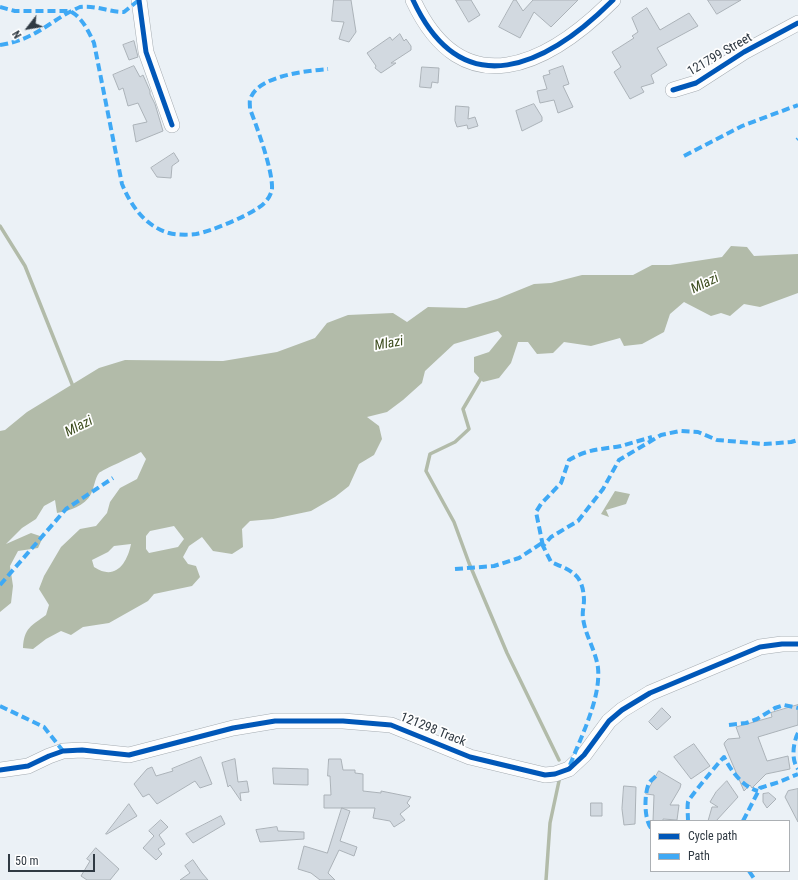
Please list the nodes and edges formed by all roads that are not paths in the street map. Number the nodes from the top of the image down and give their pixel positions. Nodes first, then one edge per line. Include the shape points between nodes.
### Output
1 (139, 0) edge
2 (413, 0) edge
3 (613, 0) edge
4 (798, 23) edge
5 (673, 90) dead end
6 (172, 126) dead end
7 (798, 644) edge
8 (0, 770) edge

1 - 6 street via 146,52
2 - 3 street via 431,32 444,46 461,59 480,65 500,65 526,60 555,48 584,27
4 - 5 street, 121799 Street via 744,52 696,83
7 - 8 street, 121298 Track via 760,647 650,693 609,721 584,756 565,772 555,774 470,756 390,725 342,721 268,722 234,728 129,755 82,750 64,751 28,766

